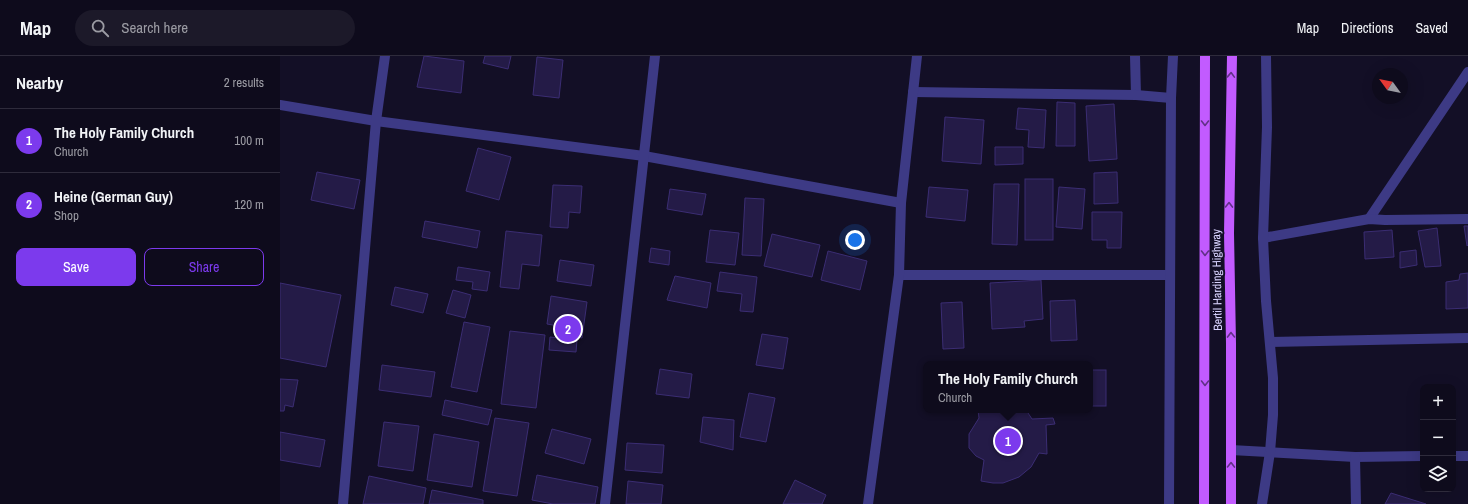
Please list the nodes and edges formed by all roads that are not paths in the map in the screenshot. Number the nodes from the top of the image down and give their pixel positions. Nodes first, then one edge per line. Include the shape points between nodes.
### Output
1 (385, 56) edge
2 (655, 56) edge
3 (918, 56) edge
4 (1135, 56) edge
5 (1173, 56) edge
6 (1205, 56) edge
7 (1232, 56) edge
8 (1266, 56) edge
9 (1468, 72) edge
10 (913, 92) junction
11 (1136, 95) junction
12 (1171, 98) junction
13 (280, 105) edge
14 (376, 121) junction
15 (644, 156) junction
16 (901, 203) junction
17 (1369, 219) junction
18 (1468, 219) edge
19 (1263, 238) junction
20 (1170, 274) junction
21 (899, 275) junction
22 (1468, 338) edge
23 (1270, 342) junction
24 (1231, 450) junction
25 (1270, 452) junction
26 (1420, 456) edge
27 (1456, 456) edge
28 (1468, 456) edge
29 (1355, 457) junction
30 (343, 504) edge
31 (605, 504) edge
32 (868, 504) edge
33 (1168, 504) edge
34 (1204, 504) edge
35 (1231, 504) edge
36 (1262, 504) edge
37 (1356, 504) edge

1 - 14 street
2 - 15 street
3 - 10 street
4 - 11 street
5 - 12 street
6 -> 34 main road, Bertil Harding Highway
24 -> 7 main road, Bertil Harding Highway via 1229,233
8 - 19 street via 1268,127
9 - 17 street
10 - 11 street
10 - 16 street
11 - 12 street
12 - 20 street
13 - 14 street
14 - 15 street
14 - 30 street
15 - 16 street
15 - 31 street
16 - 21 street
17 - 18 street
17 - 19 street
19 - 23 street
20 - 21 street
20 - 33 street
21 - 32 street
22 - 23 street
23 - 25 street via 1273,415
24 - 25 street
35 -> 24 main road, Bertil Harding Highway
25 - 29 street
25 - 36 street
26 - 29 street
27 - 28 street
29 - 37 street

